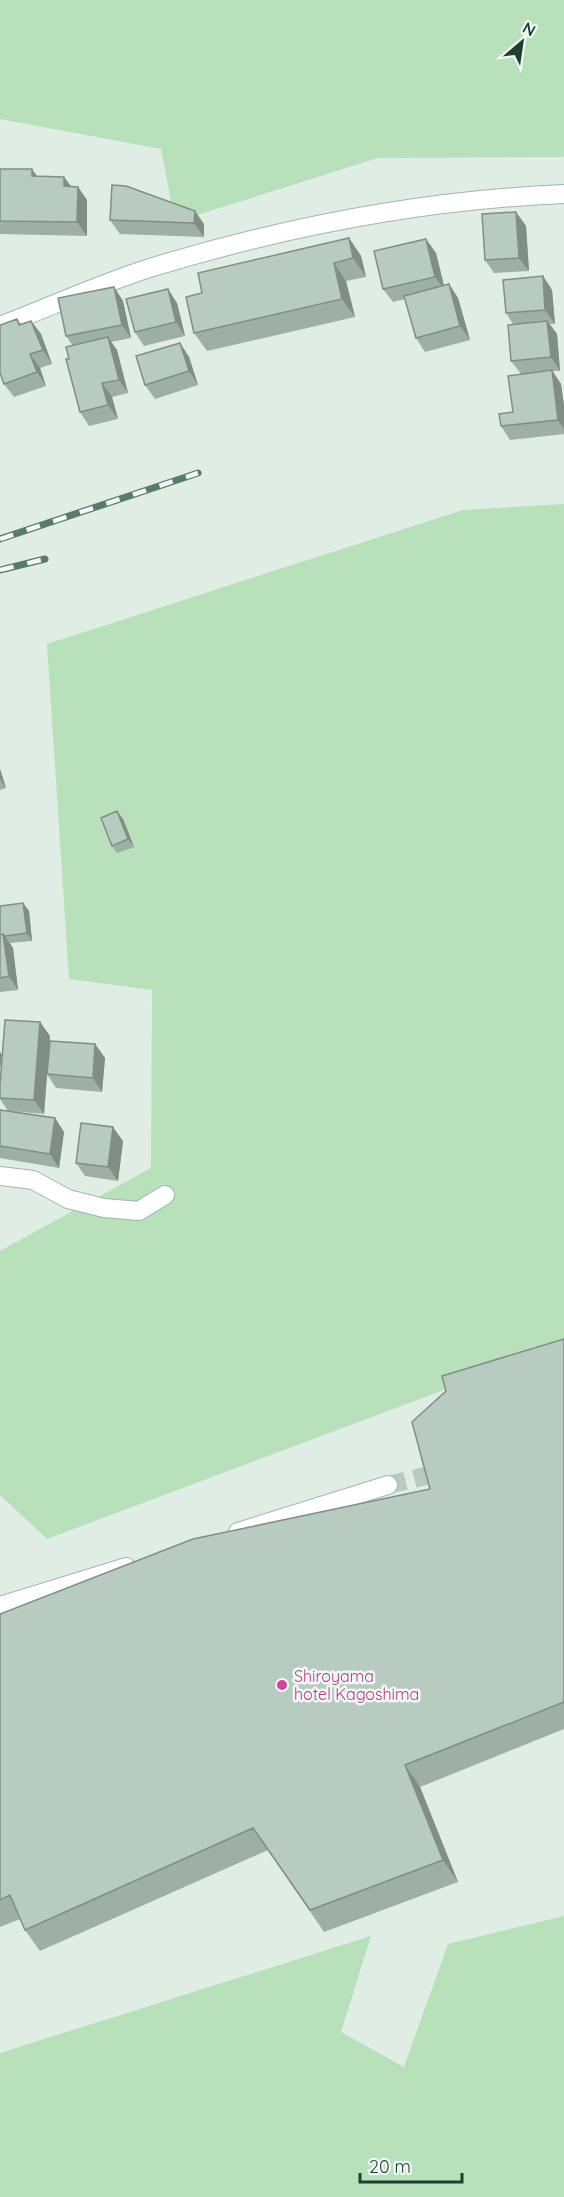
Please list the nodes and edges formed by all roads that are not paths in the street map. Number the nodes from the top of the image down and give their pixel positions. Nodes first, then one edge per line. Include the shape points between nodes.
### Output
1 (564, 194) edge
2 (0, 326) edge
3 (0, 1176) edge
4 (165, 1195) dead end
5 (388, 1485) tunnel mouth
6 (217, 1539) edge
7 (148, 1560) edge
8 (0, 1606) edge

1 - 2 street via 483,198 362,215 151,267
3 - 4 street via 33,1180 68,1199 104,1208 139,1211
5 - 6 street
7 - 8 street

